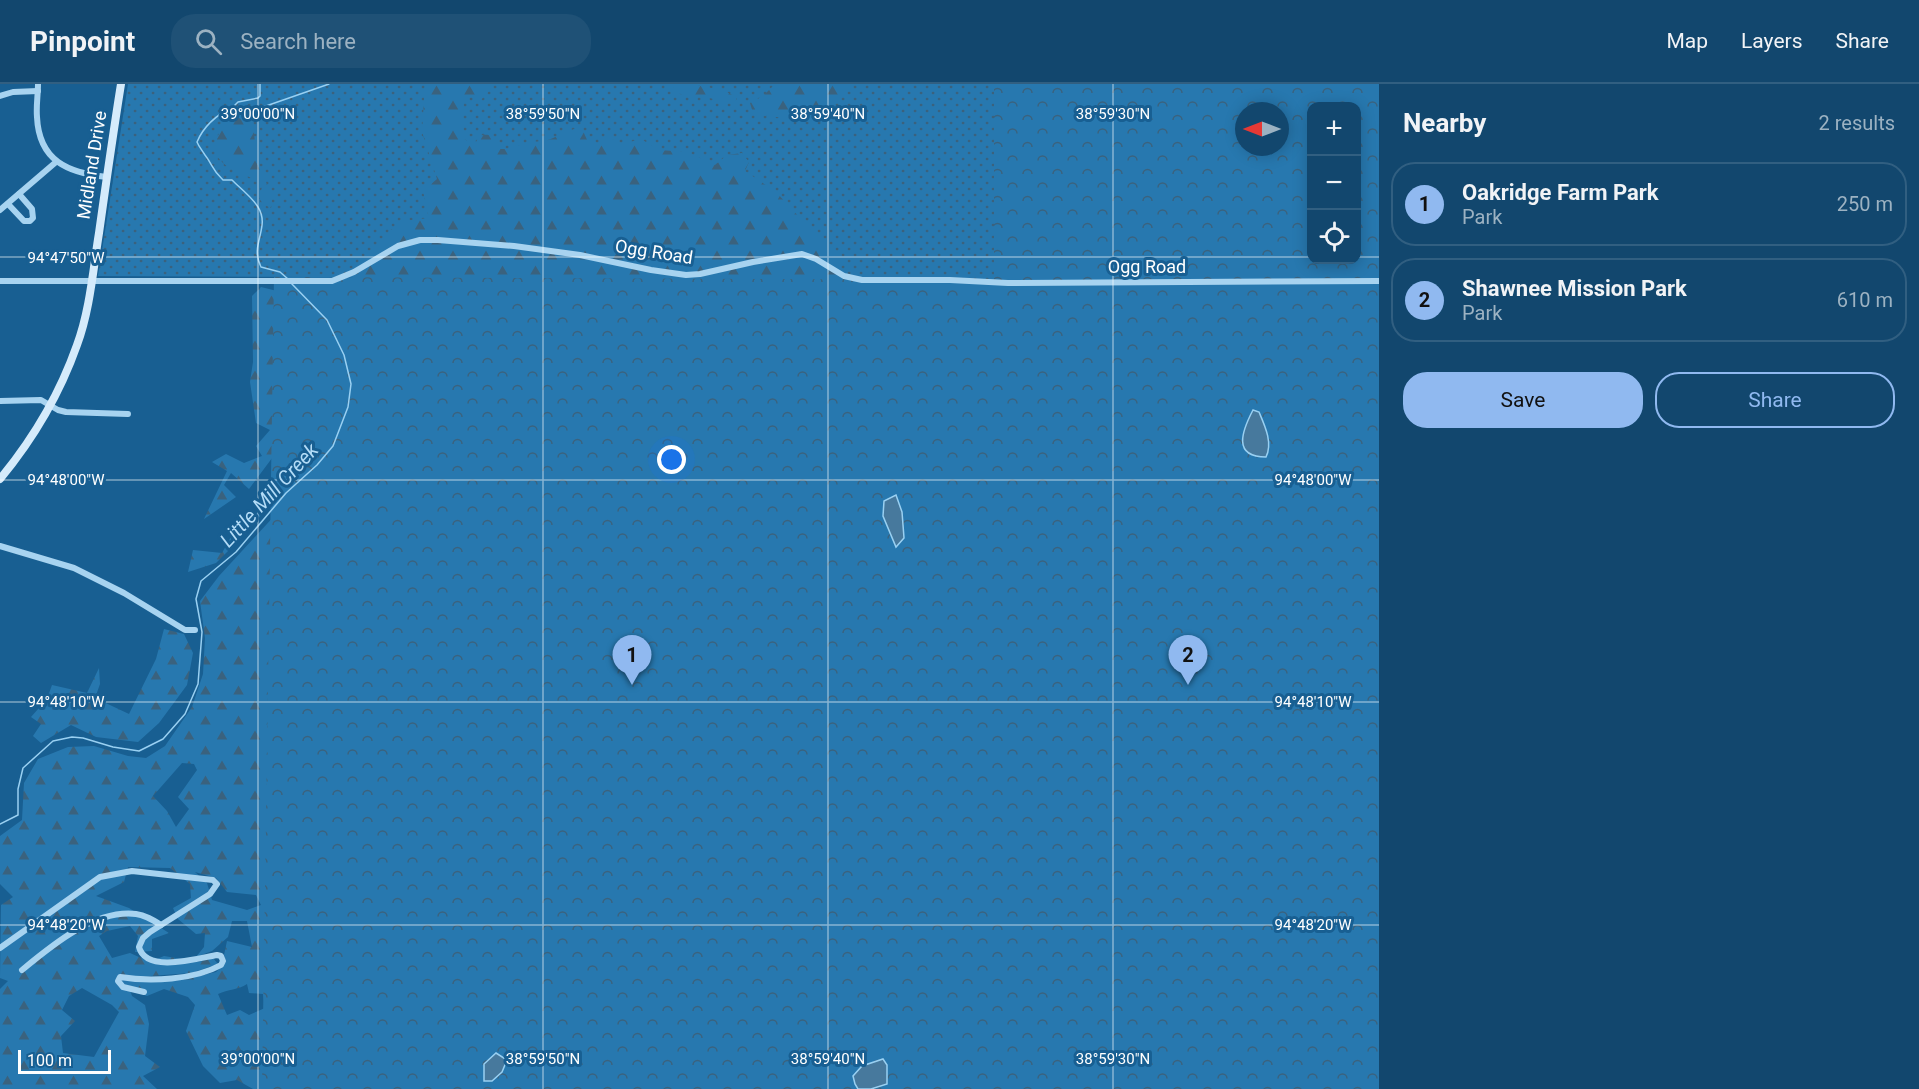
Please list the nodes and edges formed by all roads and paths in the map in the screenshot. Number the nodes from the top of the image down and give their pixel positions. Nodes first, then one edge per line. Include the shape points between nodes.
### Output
1 (121, 84) edge
2 (38, 88) edge
3 (0, 96) edge
4 (56, 162) junction
5 (107, 177) junction
6 (19, 194) junction
7 (8, 204) junction
8 (0, 210) edge
9 (92, 280) junction
10 (0, 281) edge
11 (1379, 281) edge
12 (0, 400) edge
13 (51, 405) junction
14 (128, 414) dead end
15 (0, 479) edge
16 (0, 546) edge
17 (195, 630) dead end
18 (161, 925) junction
19 (0, 948) edge
20 (22, 970) dead end
21 (144, 992) dead end

1 - 5 main road, Midland Drive
2 - 3 street
2 - 4 street via 40,138
4 - 5 street via 76,172
4 - 6 street
5 - 9 main road, Midland Drive
6 - 7 street
6 - 7 street via 32,209 30,221 20,219
7 - 8 street
9 - 10 street, Ogg Road
9 - 11 street, Ogg Road via 323,281 340,279 406,243 438,240 525,247 686,275 802,254 844,276 862,280
9 - 13 main road, Midland Drive via 78,343
12 - 13 street via 41,400
13 - 14 street via 66,412
13 - 15 main road, Midland Drive via 30,442
16 - 17 street via 74,568 185,630
18 - 19 street via 210,894 217,884 206,878 132,871 100,877
18 - 20 street via 145,916 116,914 76,930
18 - 21 street via 143,938 138,947 147,958 175,962 217,955 223,961 200,973 167,978 120,977 118,981 123,987

